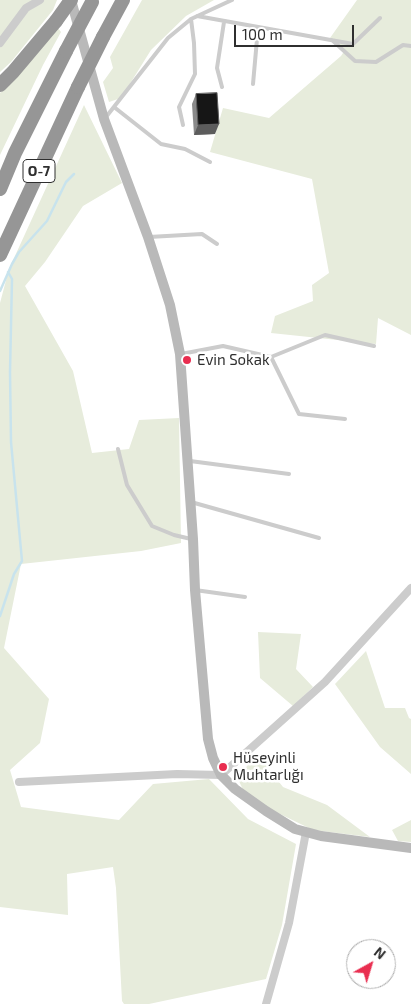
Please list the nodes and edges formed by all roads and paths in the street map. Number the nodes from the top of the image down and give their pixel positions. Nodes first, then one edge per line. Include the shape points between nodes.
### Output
1 (40, 0) edge
2 (71, 0) edge
3 (123, 0) edge
4 (232, 0) edge
5 (92, 1) edge
6 (197, 16) junction
7 (380, 18) dead end
8 (191, 19) junction
9 (224, 22) junction
10 (258, 28) junction
11 (332, 40) junction
12 (0, 43) edge
13 (411, 46) edge
14 (253, 84) dead end
15 (0, 85) edge
16 (222, 87) dead end
17 (114, 107) junction
18 (104, 119) junction
19 (183, 126) dead end
20 (210, 162) dead end
21 (0, 189) edge
22 (148, 237) junction
23 (6, 241) junction
24 (216, 244) dead end
25 (0, 255) edge
26 (0, 259) edge
27 (374, 346) dead end
28 (180, 354) junction
29 (271, 357) junction
30 (345, 419) dead end
31 (118, 449) dead end
32 (188, 461) junction
33 (289, 474) dead end
34 (191, 502) junction
35 (319, 538) dead end
36 (194, 539) junction
37 (411, 588) edge
38 (196, 590) junction
39 (245, 598) dead end
40 (221, 775) junction
41 (18, 782) dead end
42 (306, 832) junction
43 (411, 848) edge
44 (266, 1004) edge

1 - 12 street via 26,8
2 - 15 highway, bridge
2 - 18 main road
3 - 23 highway, O-7, bridge
4 - 6 lane
5 - 21 highway, O-7, bridge
6 - 8 lane
6 - 9 lane
7 - 11 lane via 353,44
8 - 17 lane via 168,38
8 - 19 lane via 195,74 180,107
9 - 10 lane
9 - 16 lane via 217,68
10 - 11 lane
10 - 14 lane
11 - 13 lane via 355,61 376,62 403,45
17 - 18 lane
17 - 20 lane via 161,144 185,149
18 - 22 main road
22 - 24 lane via 202,234
22 - 28 main road via 170,305
23 - 25 highway, O-7
23 - 26 highway
27 - 29 lane via 324,335
28 - 29 lane via 224,346
28 - 32 main road
29 - 30 lane via 298,414
31 - 36 lane via 127,485 152,526
32 - 33 lane
32 - 34 main road
34 - 35 lane
34 - 36 main road
36 - 38 main road
37 - 40 street via 325,682
38 - 39 lane
38 - 40 main road via 208,739
40 - 41 street via 177,774
40 - 42 main road via 266,811
42 - 43 main road
42 - 44 street via 289,924

